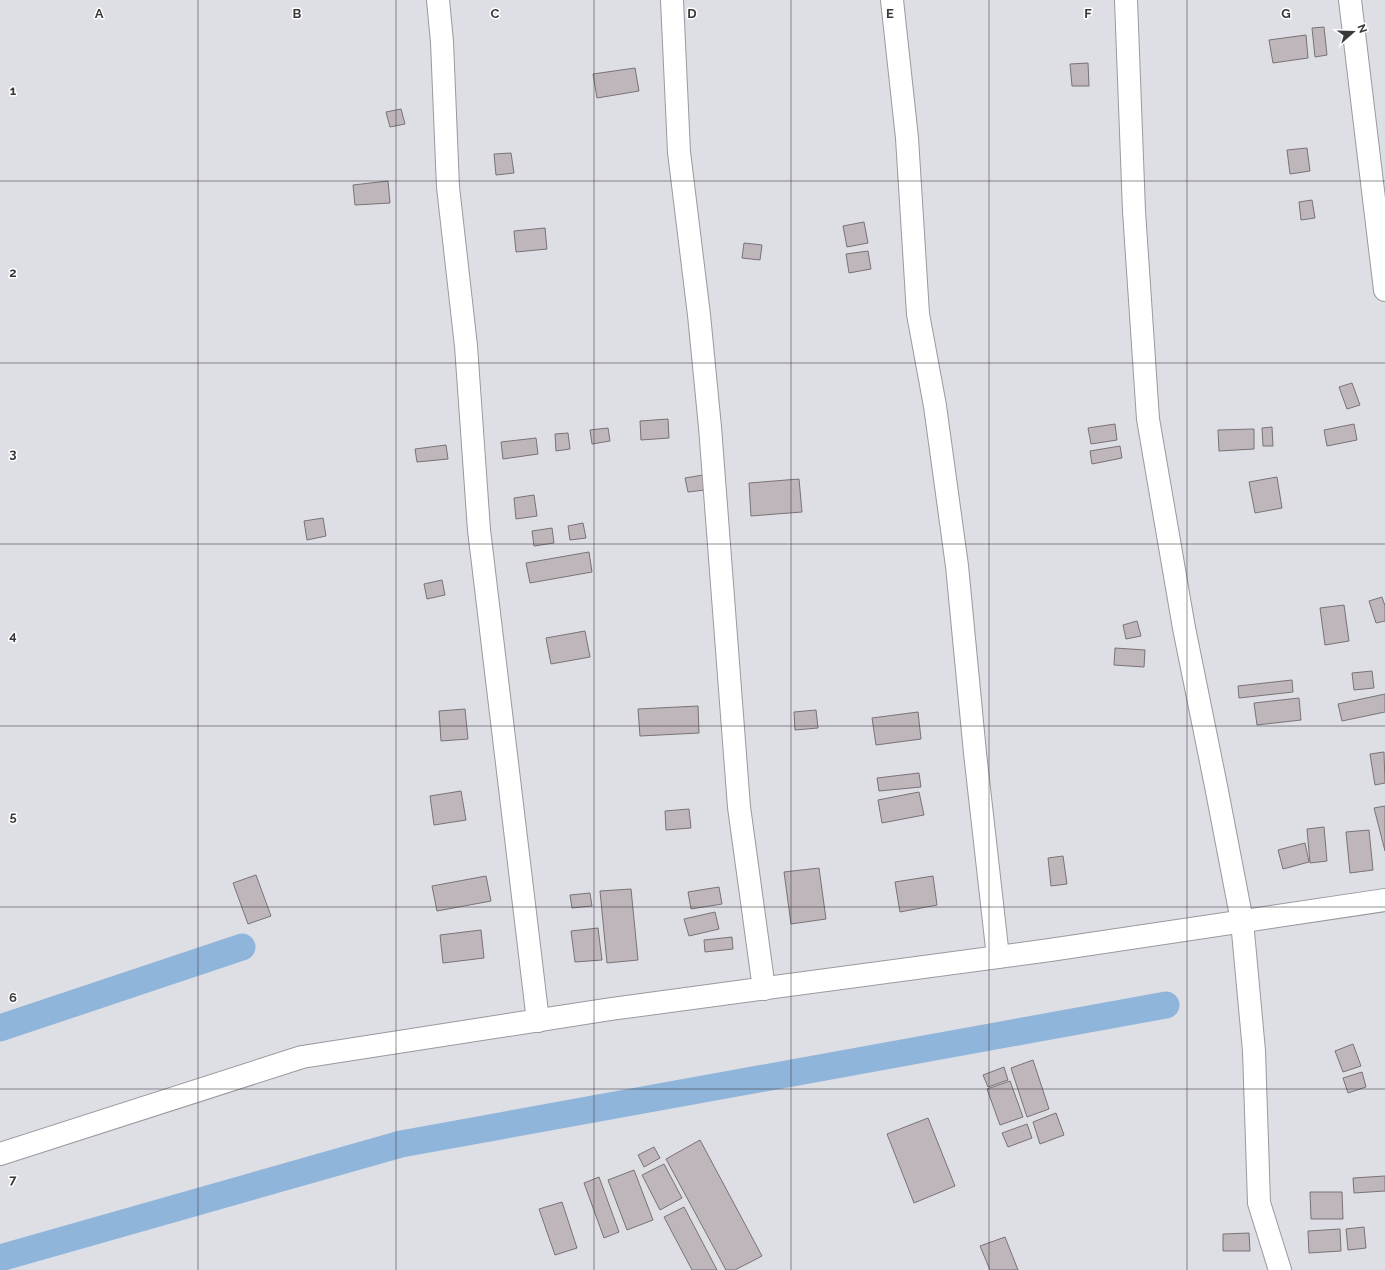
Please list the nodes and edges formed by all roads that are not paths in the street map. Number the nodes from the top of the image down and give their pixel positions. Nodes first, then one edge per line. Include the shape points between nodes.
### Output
1 (438, 0) edge
2 (672, 0) edge
3 (892, 0) edge
4 (1126, 0) edge
5 (1350, 0) edge
6 (1385, 290) edge
7 (1385, 900) edge
8 (1242, 921) junction
9 (998, 957) junction
10 (764, 989) junction
11 (538, 1020) junction
12 (0, 1154) edge
13 (1280, 1270) edge

1 - 11 street via 448,187 466,346 479,530
2 - 10 street via 680,152 709,419 739,808
3 - 9 street via 907,138 918,314 935,406 957,566
4 - 8 street via 1134,211 1148,419 1184,628
5 - 6 street
7 - 8 street
8 - 9 street
8 - 13 street via 1254,1051 1259,1203
9 - 10 street
10 - 11 street
11 - 12 street via 302,1057

